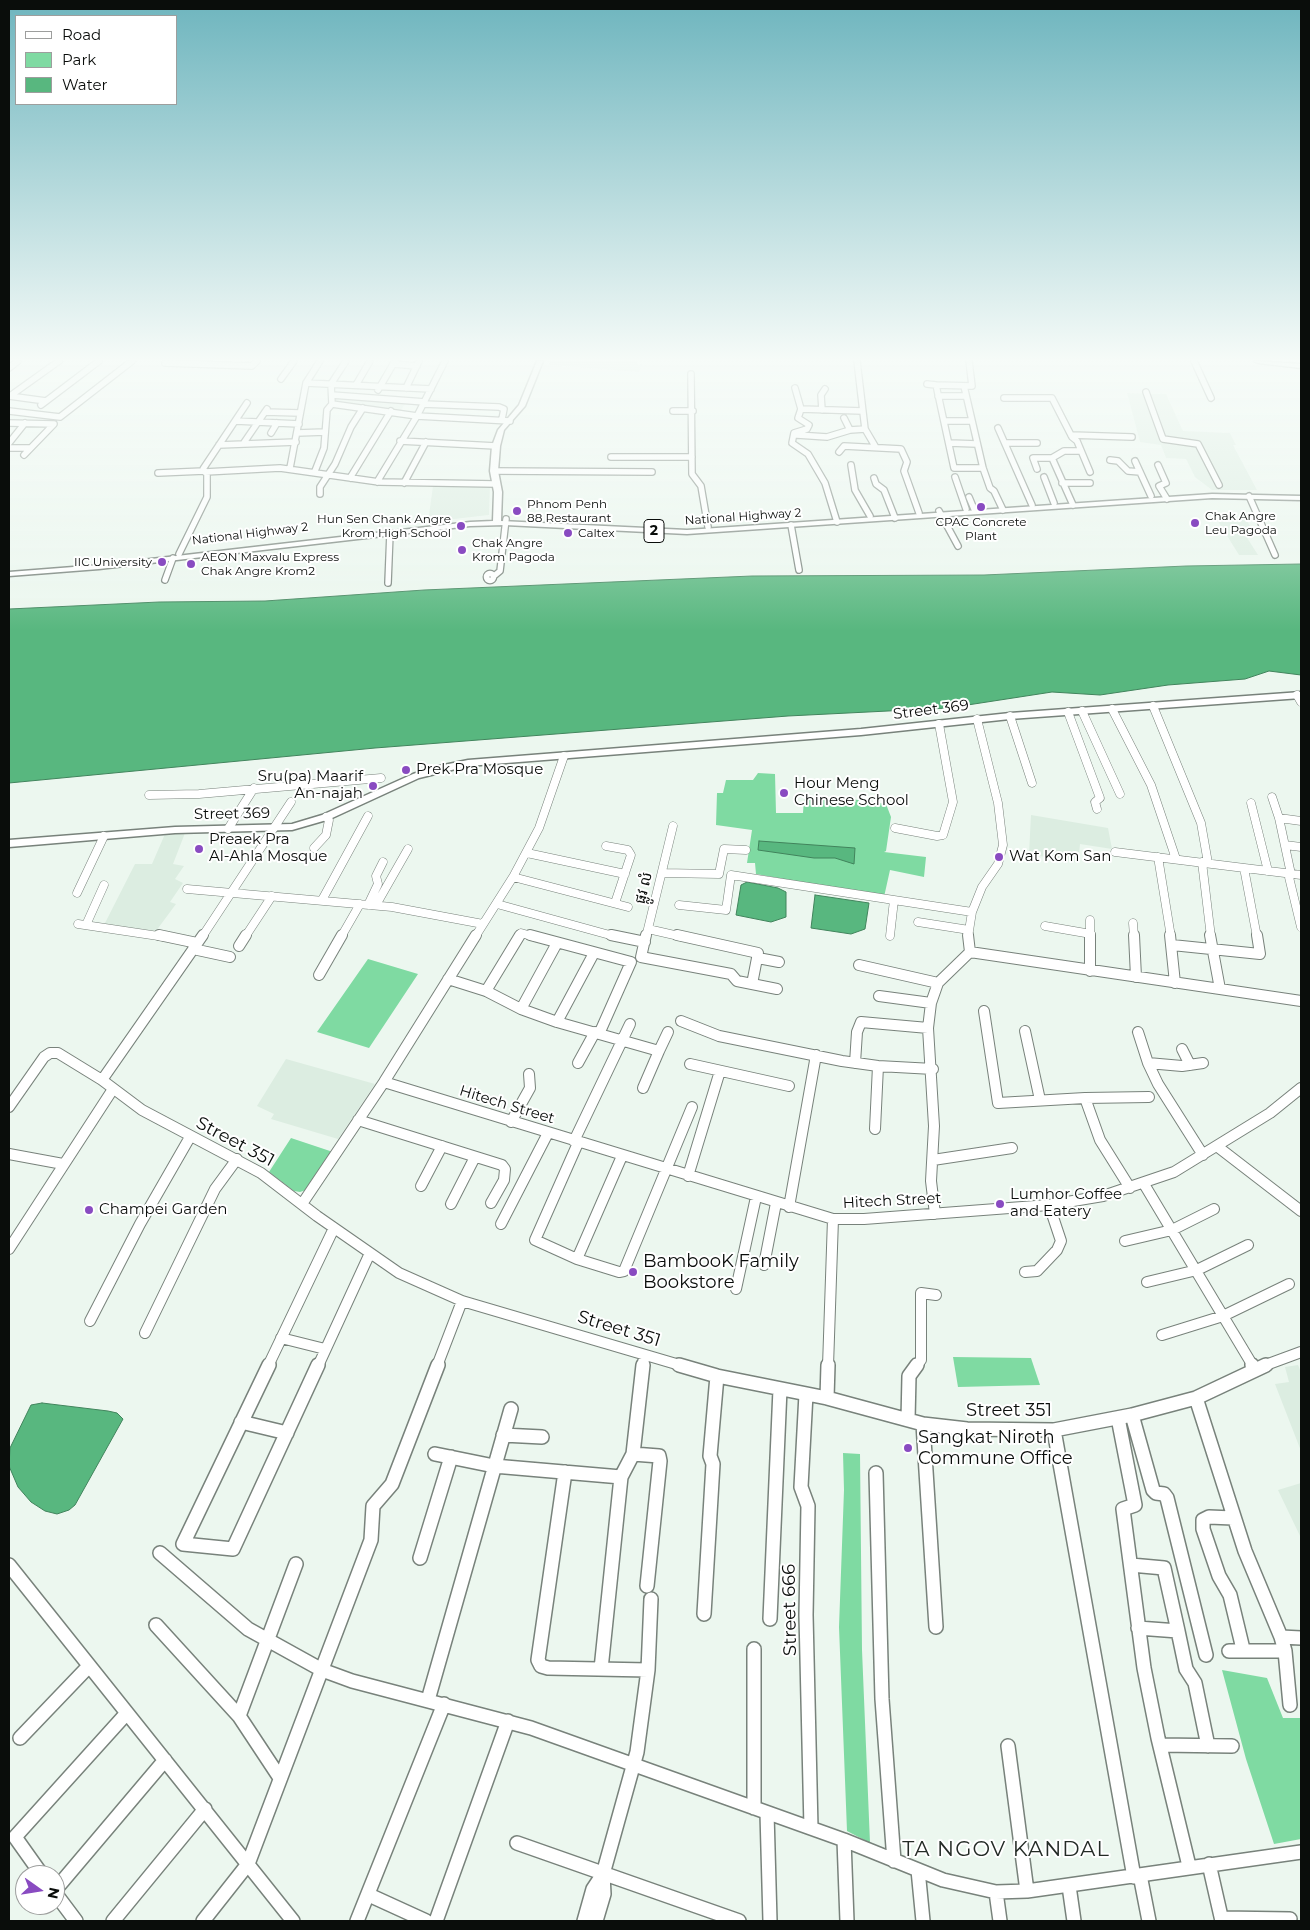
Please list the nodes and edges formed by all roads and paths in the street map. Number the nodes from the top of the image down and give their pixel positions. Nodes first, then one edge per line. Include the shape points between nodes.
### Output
1 (27, 451) edge
2 (216, 451) edge
3 (294, 451) edge
4 (321, 451) edge
5 (340, 451) edge
6 (366, 451) edge
7 (394, 451) edge
8 (421, 451) edge
9 (496, 451) edge
10 (692, 451) edge
11 (804, 451) edge
12 (902, 451) edge
13 (951, 451) edge
14 (979, 451) edge
15 (1009, 451) edge
16 (1064, 451) edge
17 (1081, 451) edge
18 (1202, 451) edge
19 (24, 455) dead end
20 (611, 457) dead end
21 (692, 457) junction
22 (1052, 458) junction
23 (1110, 460) dead end
24 (1135, 461) dead end
25 (851, 465) dead end
26 (1158, 465) dead end
27 (290, 468) junction
28 (983, 468) junction
29 (1037, 469) dead end
30 (315, 471) junction
31 (494, 471) junction
32 (205, 472) junction
33 (652, 472) dead end
34 (1090, 472) dead end
35 (1140, 472) junction
36 (158, 474) dead end
37 (330, 474) junction
38 (955, 477) dead end
39 (1044, 477) dead end
40 (350, 478) junction
41 (874, 478) dead end
42 (377, 482) junction
43 (1143, 482) junction
44 (404, 483) junction
45 (1062, 483) junction
46 (1090, 483) dead end
47 (496, 484) junction
48 (1159, 485) junction
49 (1219, 485) dead end
50 (320, 494) dead end
51 (1272, 495) junction
52 (1151, 496) junction
53 (1249, 496) junction
54 (969, 497) dead end
55 (1166, 497) junction
56 (1301, 497) edge
57 (1054, 503) junction
58 (1032, 504) junction
59 (1072, 504) junction
60 (1002, 508) junction
61 (970, 509) junction
62 (919, 512) junction
63 (940, 513) junction
64 (870, 516) junction
65 (894, 516) junction
66 (836, 520) junction
67 (501, 521) junction
68 (791, 525) junction
69 (713, 528) junction
70 (390, 533) junction
71 (334, 538) junction
72 (958, 546) dead end
73 (1276, 555) dead end
74 (176, 556) junction
75 (799, 570) dead end
76 (9, 572) edge
77 (494, 576) dead end
78 (165, 580) dead end
79 (388, 583) dead end
80 (1300, 697) edge
81 (1153, 706) junction
82 (1112, 709) junction
83 (1082, 711) junction
84 (1068, 712) junction
85 (1010, 716) junction
86 (977, 719) junction
87 (939, 724) junction
88 (564, 756) junction
89 (380, 778) dead end
90 (1032, 783) dead end
91 (254, 788) junction
92 (1120, 794) dead end
93 (149, 795) dead end
94 (1272, 798) dead end
95 (290, 802) dead end
96 (1251, 804) dead end
97 (1097, 809) dead end
98 (368, 816) dead end
99 (326, 817) junction
100 (1279, 818) junction
101 (1301, 821) edge
102 (673, 826) dead end
103 (895, 828) dead end
104 (228, 829) junction
105 (273, 829) junction
106 (104, 836) junction
107 (9, 844) edge
108 (1285, 845) junction
109 (606, 846) dead end
110 (1301, 847) edge
111 (314, 848) dead end
112 (408, 849) dead end
113 (746, 850) dead end
114 (1115, 852) dead end
115 (527, 853) junction
116 (1158, 857) junction
117 (1176, 859) junction
118 (383, 862) dead end
119 (1205, 863) junction
120 (1244, 868) junction
121 (1268, 871) junction
122 (662, 873) junction
123 (1289, 873) junction
124 (625, 874) junction
125 (719, 874) junction
126 (731, 875) junction
127 (1301, 875) edge
128 (513, 877) junction
129 (104, 885) dead end
130 (187, 889) dead end
131 (77, 893) dead end
132 (231, 894) junction
133 (272, 896) junction
134 (322, 900) junction
135 (894, 900) junction
136 (615, 903) junction
137 (497, 904) junction
138 (368, 905) junction
139 (679, 905) dead end
140 (628, 907) dead end
141 (972, 912) junction
142 (1090, 920) dead end
143 (918, 922) dead end
144 (483, 924) junction
145 (1133, 924) dead end
146 (1045, 926) dead end
147 (1301, 927) edge
148 (648, 928) junction
149 (969, 930) junction
150 (1091, 934) junction
151 (890, 936) dead end
152 (644, 942) junction
153 (558, 943) junction
154 (1172, 945) junction
155 (195, 946) junction
156 (239, 946) dead end
157 (1212, 949) junction
158 (970, 952) junction
159 (594, 953) junction
160 (230, 957) dead end
161 (758, 958) junction
162 (779, 962) dead end
163 (859, 965) dead end
164 (1090, 971) junction
165 (319, 975) dead end
166 (1136, 977) junction
167 (448, 979) junction
168 (938, 983) junction
169 (1175, 983) junction
170 (752, 984) junction
171 (777, 989) dead end
172 (1220, 989) junction
173 (486, 991) junction
174 (879, 996) dead end
175 (1301, 1001) edge
176 (931, 1003) junction
177 (521, 1009) junction
178 (984, 1011) dead end
179 (681, 1021) dead end
180 (557, 1022) junction
181 (630, 1024) dead end
182 (928, 1028) junction
183 (1025, 1031) dead end
184 (668, 1032) dead end
185 (1138, 1032) dead end
186 (597, 1033) junction
187 (621, 1040) junction
188 (1182, 1049) dead end
189 (659, 1051) junction
190 (816, 1055) junction
191 (578, 1063) dead end
192 (855, 1063) junction
193 (1148, 1063) junction
194 (1203, 1063) dead end
195 (690, 1064) dead end
196 (1190, 1065) junction
197 (878, 1066) junction
198 (933, 1070) junction
199 (720, 1072) junction
200 (529, 1074) dead end
201 (102, 1080) junction
202 (384, 1082) junction
203 (789, 1086) dead end
204 (643, 1088) dead end
205 (1301, 1088) edge
206 (113, 1089) junction
207 (1149, 1097) dead end
208 (1085, 1098) junction
209 (1040, 1100) junction
210 (692, 1106) dead end
211 (9, 1107) edge
212 (358, 1120) junction
213 (511, 1122) junction
214 (875, 1129) dead end
215 (548, 1133) junction
216 (190, 1138) junction
217 (576, 1142) junction
218 (442, 1146) junction
219 (1218, 1147) junction
220 (1012, 1148) dead end
221 (9, 1154) edge
222 (1203, 1155) junction
223 (622, 1156) junction
224 (475, 1157) junction
225 (237, 1159) junction
226 (933, 1160) junction
227 (63, 1164) junction
228 (666, 1169) junction
229 (688, 1176) junction
230 (1144, 1184) junction
231 (421, 1186) dead end
232 (1130, 1188) junction
233 (756, 1197) junction
234 (491, 1203) dead end
235 (776, 1203) junction
236 (302, 1204) junction
237 (451, 1204) dead end
238 (1049, 1205) junction
239 (789, 1207) junction
240 (1214, 1209) dead end
241 (1301, 1211) edge
242 (935, 1214) junction
243 (833, 1219) junction
244 (501, 1224) dead end
245 (334, 1228) junction
246 (1172, 1230) junction
247 (1126, 1241) dead end
248 (1248, 1245) dead end
249 (9, 1250) edge
250 (370, 1253) junction
251 (577, 1259) junction
252 (764, 1265) dead end
253 (1197, 1270) junction
254 (1025, 1272) dead end
255 (1147, 1282) dead end
256 (1289, 1284) dead end
257 (736, 1289) dead end
258 (936, 1295) dead end
259 (462, 1301) junction
260 (1223, 1316) junction
261 (90, 1321) dead end
262 (145, 1333) dead end
263 (1162, 1335) dead end
264 (281, 1338) junction
265 (325, 1349) junction
266 (1301, 1352) edge
267 (644, 1355) junction
268 (1258, 1369) junction
269 (718, 1376) junction
270 (780, 1389) junction
271 (806, 1394) junction
272 (827, 1398) junction
273 (1196, 1398) junction
274 (510, 1409) dead end
275 (1132, 1415) junction
276 (1118, 1418) junction
277 (908, 1420) junction
278 (242, 1422) junction
279 (923, 1424) junction
280 (1054, 1430) junction
281 (286, 1433) junction
282 (503, 1435) junction
283 (542, 1437) dead end
284 (435, 1454) dead end
285 (634, 1454) junction
286 (451, 1457) junction
287 (494, 1466) junction
288 (565, 1472) junction
289 (876, 1473) dead end
290 (621, 1477) junction
291 (1233, 1518) junction
292 (160, 1553) dead end
293 (420, 1558) dead end
294 (296, 1564) dead end
295 (9, 1565) edge
296 (1131, 1565) junction
297 (704, 1614) dead end
298 (770, 1619) dead end
299 (156, 1625) dead end
300 (936, 1628) dead end
301 (1138, 1628) junction
302 (1178, 1631) junction
303 (1281, 1637) junction
304 (1301, 1638) edge
305 (268, 1641) junction
306 (754, 1648) dead end
307 (1285, 1650) junction
308 (1206, 1654) dead end
309 (89, 1666) junction
310 (601, 1668) junction
311 (322, 1670) junction
312 (648, 1670) junction
313 (428, 1700) junction
314 (444, 1704) junction
315 (1290, 1705) dead end
316 (126, 1714) junction
317 (239, 1716) junction
318 (508, 1721) junction
319 (20, 1738) dead end
320 (1160, 1745) junction
321 (1008, 1746) dead end
322 (1208, 1746) junction
323 (1232, 1746) dead end
324 (165, 1760) junction
325 (634, 1766) junction
326 (280, 1778) junction
327 (205, 1809) junction
328 (761, 1811) junction
329 (811, 1828) junction
330 (844, 1840) junction
331 (516, 1843) dead end
332 (1301, 1852) edge
333 (894, 1861) junction
334 (248, 1864) junction
335 (1209, 1864) junction
336 (35, 1865) edge
337 (1189, 1866) junction
338 (918, 1870) junction
339 (603, 1874) junction
340 (1137, 1876) junction
341 (65, 1879) edge
342 (1069, 1886) junction
343 (1027, 1891) junction
344 (996, 1892) junction
345 (369, 1896) junction
346 (65, 1905) edge
347 (1290, 1919) dead end
348 (1222, 1920) edge
349 (76, 1921) edge
350 (112, 1921) edge
351 (203, 1921) edge
352 (294, 1921) edge
353 (357, 1921) edge
354 (426, 1921) edge
355 (436, 1921) edge
356 (584, 1921) edge
357 (596, 1921) edge
358 (739, 1921) edge
359 (770, 1921) edge
360 (848, 1921) edge
361 (924, 1921) edge
362 (1000, 1921) edge
363 (1074, 1921) edge
364 (1149, 1921) edge

1 - 19 street
2 - 32 street
3 - 27 street
4 - 30 street
5 - 37 street
6 - 40 street
7 - 42 street
8 - 44 street
9 - 31 main road
10 - 21 street
11 - 66 street via 825,483
12 - 62 street via 907,462 904,471
13 - 28 street via 954,468
14 - 28 street
15 - 58 street
16 - 22 street
17 - 34 street
18 - 49 street
20 - 21 street
21 - 69 street via 692,474 701,486
22 - 29 street via 1033,458
22 - 45 street
23 - 35 street via 1118,461 1127,471
24 - 35 street
25 - 64 street via 855,490
26 - 48 street via 1166,483
27 - 30 street
27 - 32 street
28 - 60 street
30 - 37 street
31 - 33 street
31 - 47 main road
32 - 36 street
32 - 74 street via 208,497
35 - 43 street
37 - 40 street
37 - 50 street via 320,487
38 - 61 street
39 - 57 street
40 - 42 street
41 - 65 street via 884,490
42 - 44 street
43 - 48 street
43 - 52 street
44 - 47 street
45 - 46 street
45 - 59 street
47 - 67 main road
48 - 55 street
51 - 53 main road, National Highway 2 / 2
51 - 55 main road, National Highway 2 / 2 via 1222,492
51 - 56 main road, National Highway 2 / 2
52 - 55 main road, National Highway 2 / 2
52 - 59 main road, National Highway 2 / 2
53 - 55 main road, National Highway 2 / 2
53 - 73 street
54 - 61 street
55 - 59 main road, National Highway 2 / 2
57 - 58 main road, National Highway 2 / 2
57 - 59 main road, National Highway 2 / 2
58 - 60 main road, National Highway 2 / 2
59 - 60 main road, National Highway 2 / 2
60 - 61 main road, National Highway 2 / 2
60 - 63 main road, National Highway 2 / 2
61 - 63 main road, National Highway 2 / 2
62 - 63 main road, National Highway 2 / 2
62 - 65 main road, National Highway 2 / 2
63 - 65 main road, National Highway 2 / 2
63 - 72 street
64 - 65 main road, National Highway 2 / 2
64 - 66 main road, National Highway 2 / 2
65 - 66 main road, National Highway 2 / 2
66 - 68 main road, National Highway 2 / 2
66 - 69 main road, National Highway 2 / 2
67 - 69 main road, National Highway 2 / 2 via 655,532
67 - 70 main road, National Highway 2 / 2
67 - 71 main road, National Highway 2 / 2
67 - 77 street via 500,571
68 - 69 main road, National Highway 2 / 2
68 - 75 street
70 - 71 main road, National Highway 2 / 2
70 - 79 street
71 - 74 main road, National Highway 2 / 2
74 - 76 main road, National Highway 2 / 2 via 72,570
74 - 78 street
80 - 81 main road, Street 369
81 - 82 main road, Street 369
81 - 119 street via 1201,824
82 - 83 main road, Street 369
82 - 117 street via 1151,785
83 - 84 main road, Street 369
83 - 92 street
84 - 85 main road, Street 369
84 - 97 street via 1100,798 1095,802
85 - 86 main road, Street 369
85 - 90 street
86 - 87 main road, Street 369
86 - 141 street via 988,756 1003,835 998,864 982,887
87 - 88 main road, Street 369
87 - 103 street via 953,802 943,835
88 - 99 main road, Street 369 via 434,770
88 - 115 street
89 - 91 street
91 - 93 street
91 - 104 street
94 - 100 street
95 - 105 street
96 - 121 street
98 - 134 street
99 - 105 main road, Street 369
99 - 111 street via 329,820 326,835
100 - 101 street
100 - 108 street
102 - 122 street, ផ្លូវ លំ
104 - 105 main road, Street 369
104 - 106 main road, Street 369
105 - 132 street
106 - 107 main road, Street 369
106 - 131 street
108 - 110 street
108 - 123 street
109 - 124 street via 631,852
112 - 138 street
113 - 125 street via 724,849
114 - 116 street
115 - 124 street
115 - 128 street
116 - 117 street
116 - 154 street
117 - 119 street
118 - 138 street via 376,876 378,884
119 - 120 street
119 - 157 street
120 - 121 street
120 - 157 street via 1260,954
121 - 123 street
122 - 125 street
122 - 148 street, ផ្លូវ លំ
123 - 127 street
123 - 147 street
124 - 136 street
125 - 126 street
126 - 135 street
126 - 139 street via 726,910
128 - 136 street
128 - 137 street
129 - 155 street via 82,924 142,932
130 - 132 street
132 - 133 street
132 - 155 street
133 - 134 street
133 - 156 street
134 - 138 street
135 - 141 street
135 - 151 street
136 - 140 street
137 - 144 street
137 - 152 street
138 - 144 street
138 - 165 street
141 - 149 street
142 - 150 street
143 - 149 street
144 - 167 street
145 - 166 street
146 - 150 street
148 - 152 street, ផ្លូវ លំ
148 - 161 street via 742,948 758,953
149 - 158 street
150 - 164 street
152 - 170 street, ផ្លូវ លំ via 641,957 731,974 737,981
153 - 159 street
153 - 173 street via 521,933
153 - 177 street
154 - 157 street
154 - 169 street
155 - 160 street
155 - 201 street
157 - 172 street
158 - 164 street
158 - 168 street
159 - 180 street
159 - 186 street via 631,962
161 - 162 street
161 - 170 street
163 - 168 street
164 - 166 street
166 - 169 street
167 - 173 street
167 - 202 street
168 - 176 street
169 - 172 street
170 - 171 street
172 - 175 street
173 - 177 street
174 - 176 street
176 - 182 street
177 - 180 street
178 - 209 street via 998,1102
179 - 190 street via 719,1036
180 - 186 street
181 - 187 street
182 - 192 street via 861,1022 857,1032
182 - 198 street
183 - 209 street
184 - 189 street
185 - 193 street
186 - 187 street
186 - 191 street
187 - 189 street
187 - 217 street
188 - 196 street
189 - 204 street
190 - 192 street
190 - 239 street
192 - 197 street
193 - 196 street
193 - 222 street via 1166,1099
194 - 196 street
195 - 199 street
197 - 198 street
197 - 214 street
198 - 226 street
199 - 203 street
199 - 229 street
200 - 213 street via 530,1088
201 - 206 street, Street 351
201 - 211 street, Street 351 via 60,1054 50,1053 40,1062
202 - 212 street
202 - 213 street, Hitech Street
205 - 219 street, Hitech Street
206 - 216 street, Street 351
206 - 227 street
207 - 208 street
208 - 209 street
208 - 232 street via 1103,1146
210 - 228 street
212 - 218 street
212 - 236 street
213 - 215 street, Hitech Street
215 - 217 street, Hitech Street
215 - 244 street
216 - 225 street, Street 351
216 - 261 street via 140,1224
217 - 223 street, Hitech Street
217 - 251 street via 535,1238 538,1243
218 - 224 street
218 - 231 street
219 - 222 street, Hitech Street
219 - 241 street
220 - 226 street
221 - 227 street
222 - 230 street, Hitech Street
223 - 228 street, Hitech Street
223 - 251 street
224 - 234 street via 502,1165 505,1169 504,1180
224 - 237 street
225 - 236 street, Street 351 via 261,1172
225 - 262 street via 215,1189
226 - 242 street via 931,1181
227 - 249 street
228 - 229 street, Hitech Street
228 - 251 street via 624,1271
229 - 233 street, Hitech Street
230 - 232 street, Hitech Street
230 - 246 street
232 - 238 street, Hitech Street
233 - 235 street, Hitech Street
233 - 257 street
235 - 239 street, Hitech Street
235 - 252 street
236 - 245 street, Street 351
238 - 242 street, Hitech Street
238 - 254 street via 1062,1241 1037,1271
239 - 243 street, Hitech Street
240 - 246 street
242 - 243 street, Hitech Street
243 - 272 street
245 - 250 street, Street 351
245 - 264 street
246 - 247 street
246 - 253 street
248 - 253 street
250 - 259 street, Street 351 via 399,1273
250 - 265 street
253 - 255 street
253 - 260 street
256 - 260 street
258 - 277 street via 921,1294 922,1360 909,1376
259 - 267 street, Street 351
259 - 311 street via 392,1484 373,1506 371,1540
260 - 263 street
260 - 268 street
264 - 265 street
264 - 278 street
265 - 281 street
266 - 268 street, Street 351
267 - 269 street, Street 351
267 - 285 street
268 - 273 street, Street 351
269 - 270 street, Street 351
269 - 297 street via 710,1456 713,1464
270 - 271 street, Street 351
270 - 298 street
271 - 272 street, Street 351
271 - 329 street, Street 666 via 800,1487 808,1506 806,1615
272 - 277 street, Street 351
273 - 275 street, Street 351
273 - 291 street
274 - 282 street
275 - 276 street, Street 351
275 - 308 street via 1153,1490 1167,1498
276 - 280 street, Street 351
276 - 296 street via 1135,1505 1123,1509
277 - 279 street, Street 351
278 - 281 street
278 - 281 street via 183,1544 233,1549
279 - 280 street, Street 351 via 967,1429
279 - 300 street
280 - 340 street
282 - 283 street
282 - 287 street
284 - 286 street
285 - 290 street
285 - 312 street via 659,1456 660,1461 649,1592
286 - 287 street
286 - 293 street
287 - 288 street
287 - 313 street
288 - 290 street
288 - 310 street via 538,1660 540,1666 548,1668
289 - 333 street via 882,1699
290 - 310 street
291 - 303 street
291 - 307 street via 1208,1517 1203,1520 1203,1528 1219,1576 1230,1595 1236,1650
292 - 305 street via 248,1629
294 - 305 street
295 - 309 street
296 - 301 street
296 - 302 street via 1164,1568
299 - 317 street
301 - 302 street
301 - 320 street
302 - 322 street via 1186,1669 1195,1683
303 - 304 street
303 - 307 street
305 - 311 street
305 - 317 street
306 - 328 street
307 - 315 street
309 - 316 street
309 - 319 street
310 - 312 street
311 - 313 street
311 - 326 street
312 - 325 street
313 - 314 street
314 - 318 street
314 - 345 street
316 - 324 street
316 - 336 street via 15,1837
317 - 326 street
318 - 325 street
318 - 355 street
320 - 322 street
320 - 337 street
321 - 343 street
322 - 323 street
324 - 327 street
324 - 341 street
325 - 328 street
325 - 339 street
326 - 334 street
327 - 334 street
327 - 350 street
328 - 329 street
328 - 359 street
329 - 330 street
330 - 333 street
330 - 360 street
331 - 339 street
332 - 335 street
333 - 338 street
334 - 351 street
334 - 352 street
335 - 337 street
335 - 348 street
337 - 340 street
338 - 344 street via 943,1880
338 - 361 street
339 - 356 street via 593,1889
339 - 357 street via 604,1894
339 - 358 street
340 - 342 street
340 - 364 street
342 - 343 street
342 - 363 street
343 - 344 street
344 - 362 street
345 - 353 street
345 - 354 street
346 - 349 street
347 - 348 street

